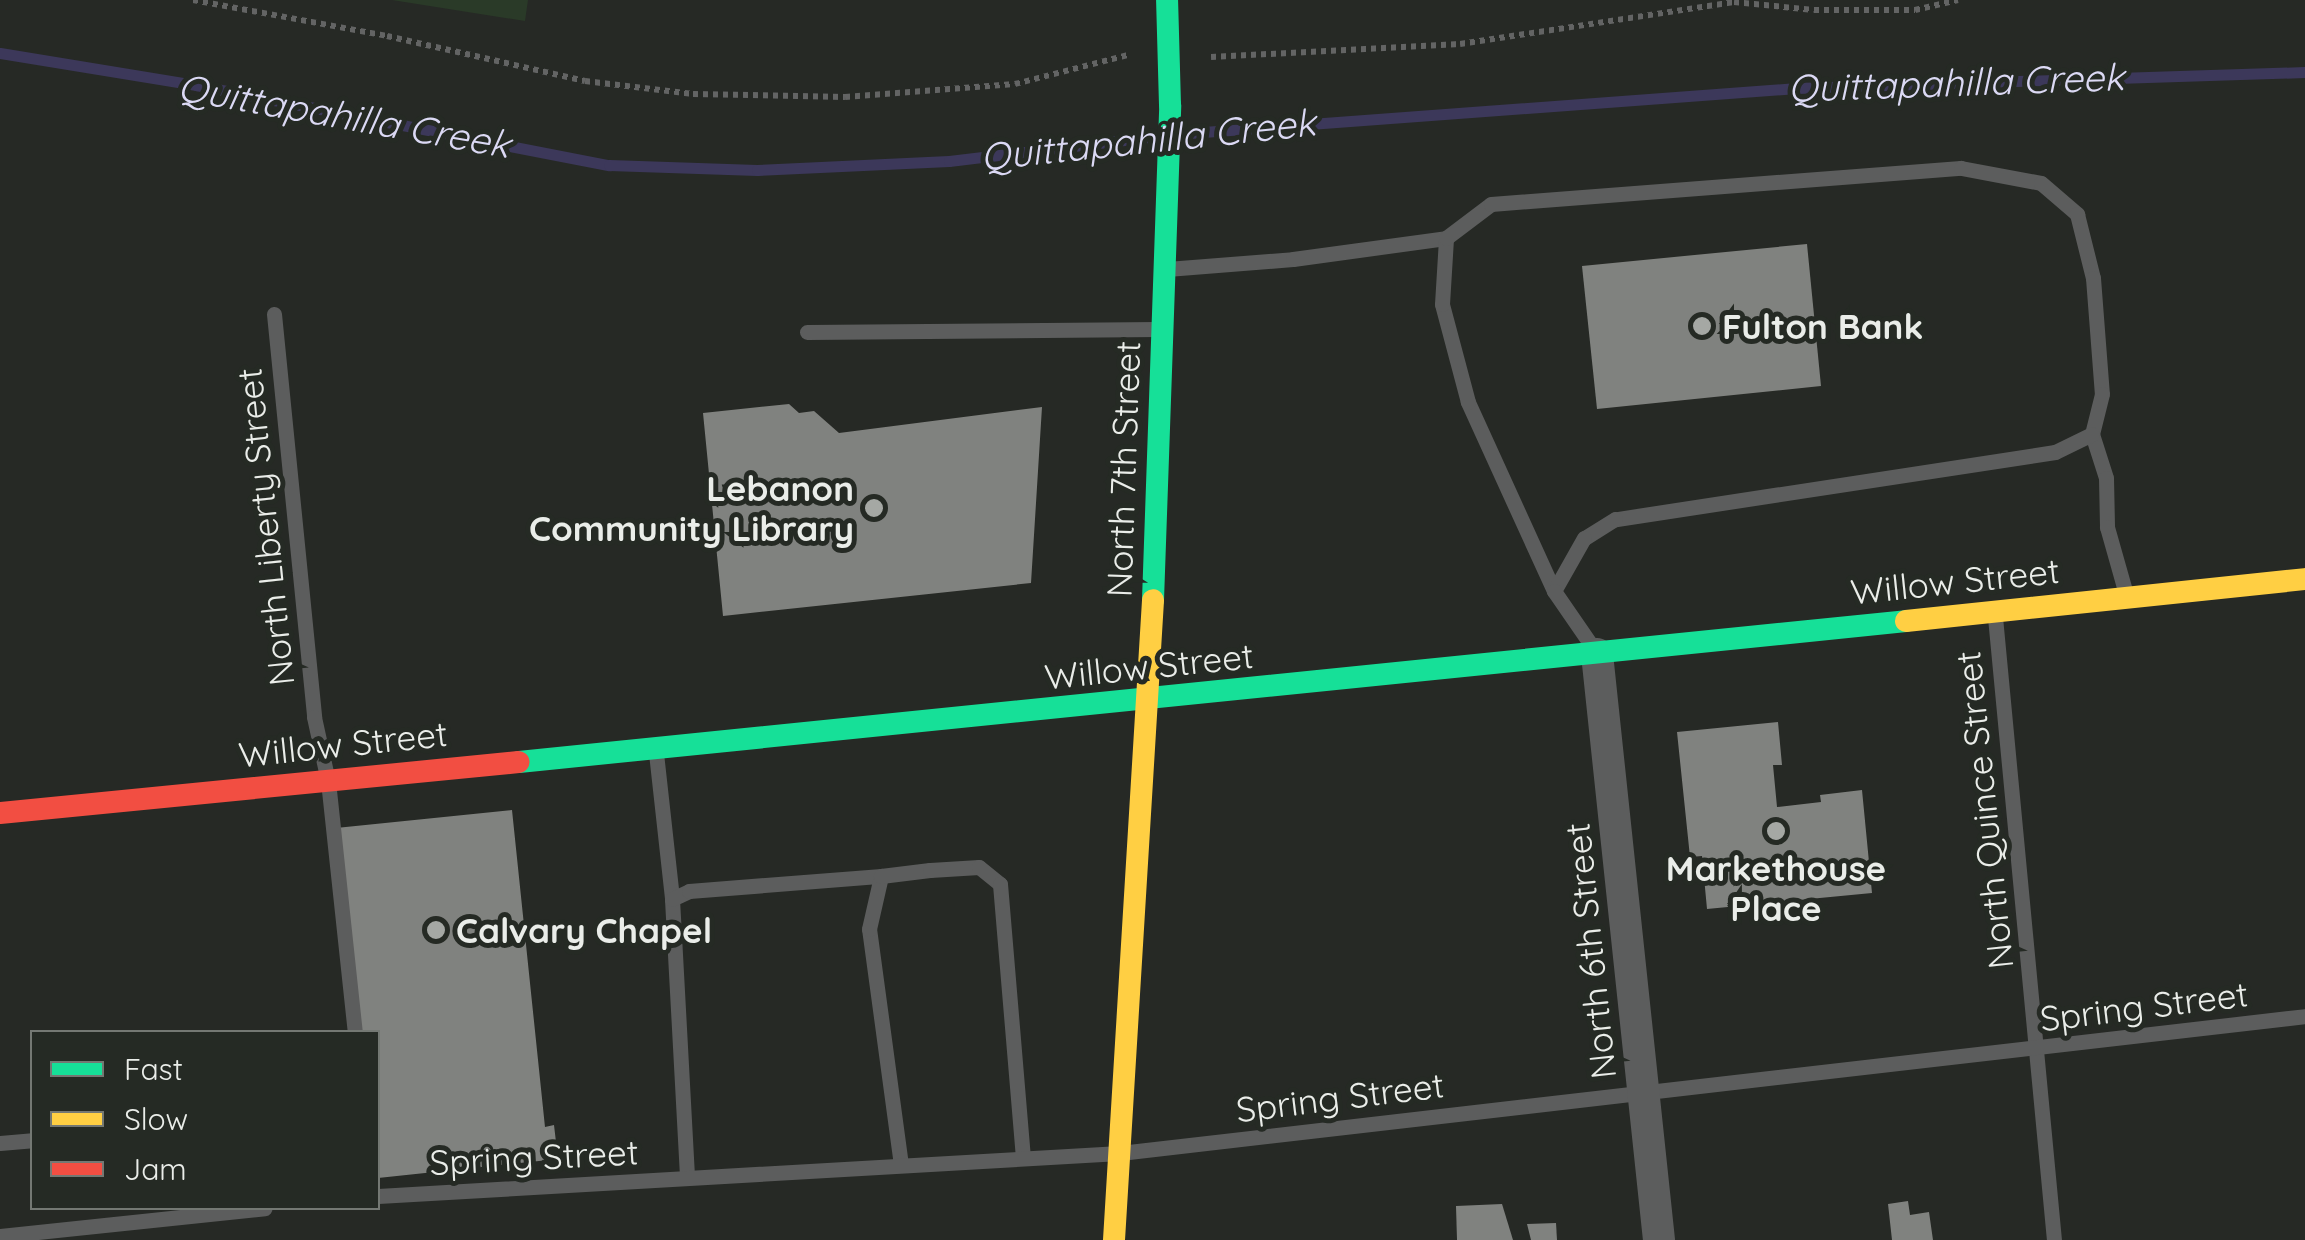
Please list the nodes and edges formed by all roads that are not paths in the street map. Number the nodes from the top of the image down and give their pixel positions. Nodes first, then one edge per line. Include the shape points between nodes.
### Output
1 (1167, 0) edge
2 (1446, 238) junction
3 (1164, 270) junction
4 (274, 314) dead end
5 (1162, 329) junction
6 (807, 332) dead end
7 (2092, 434) junction
8 (2305, 580) edge
9 (1554, 591) junction
10 (2127, 598) junction
11 (1995, 612) junction
12 (1597, 654) junction
13 (1150, 701) junction
14 (655, 749) junction
15 (328, 781) junction
16 (0, 813) edge
17 (882, 876) junction
18 (672, 899) junction
19 (2305, 1016) edge
20 (355, 1030) edge
21 (2037, 1050) junction
22 (1646, 1092) junction
23 (30, 1140) edge
24 (0, 1143) edge
25 (1120, 1152) junction
26 (1023, 1158) junction
27 (901, 1166) junction
28 (687, 1178) junction
29 (380, 1196) edge
30 (247, 1210) edge
31 (0, 1236) edge
32 (1114, 1240) edge
33 (1659, 1240) edge
34 (2054, 1240) edge

1 - 3 street, North 7th Street
2 - 3 lane
2 - 7 lane via 1491,204 1961,168 2041,182 2077,214 2093,278 2102,394
2 - 9 lane via 1442,304 1468,402
3 - 5 street, North 7th Street
4 - 15 lane, North Liberty Street via 314,718
5 - 6 lane
5 - 13 street, North 7th Street
7 - 9 lane via 2055,452 1615,519 1584,538
7 - 10 lane
8 - 10 street, Willow Street
9 - 12 lane
10 - 11 street, Willow Street
11 - 12 street, Willow Street
11 - 21 lane, North Quince Street
12 - 13 street, Willow Street
12 - 22 street, North 6th Street
13 - 14 street, Willow Street
13 - 25 street, North 7th Street
14 - 15 street, Willow Street
14 - 18 lane
15 - 16 street, Willow Street
15 - 20 lane, North Liberty Street
17 - 18 lane via 689,891
17 - 26 lane via 979,867 1000,884
17 - 27 lane via 870,930
18 - 28 lane
19 - 21 lane, Spring Street
21 - 22 lane, Spring Street
21 - 34 lane, North Quince Street
22 - 25 lane, Spring Street
22 - 33 street, North 6th Street
23 - 24 lane
25 - 26 lane, Spring Street
25 - 32 street, North 7th Street
26 - 27 lane, Spring Street
27 - 28 lane, Spring Street
28 - 29 lane, Spring Street
30 - 31 lane

